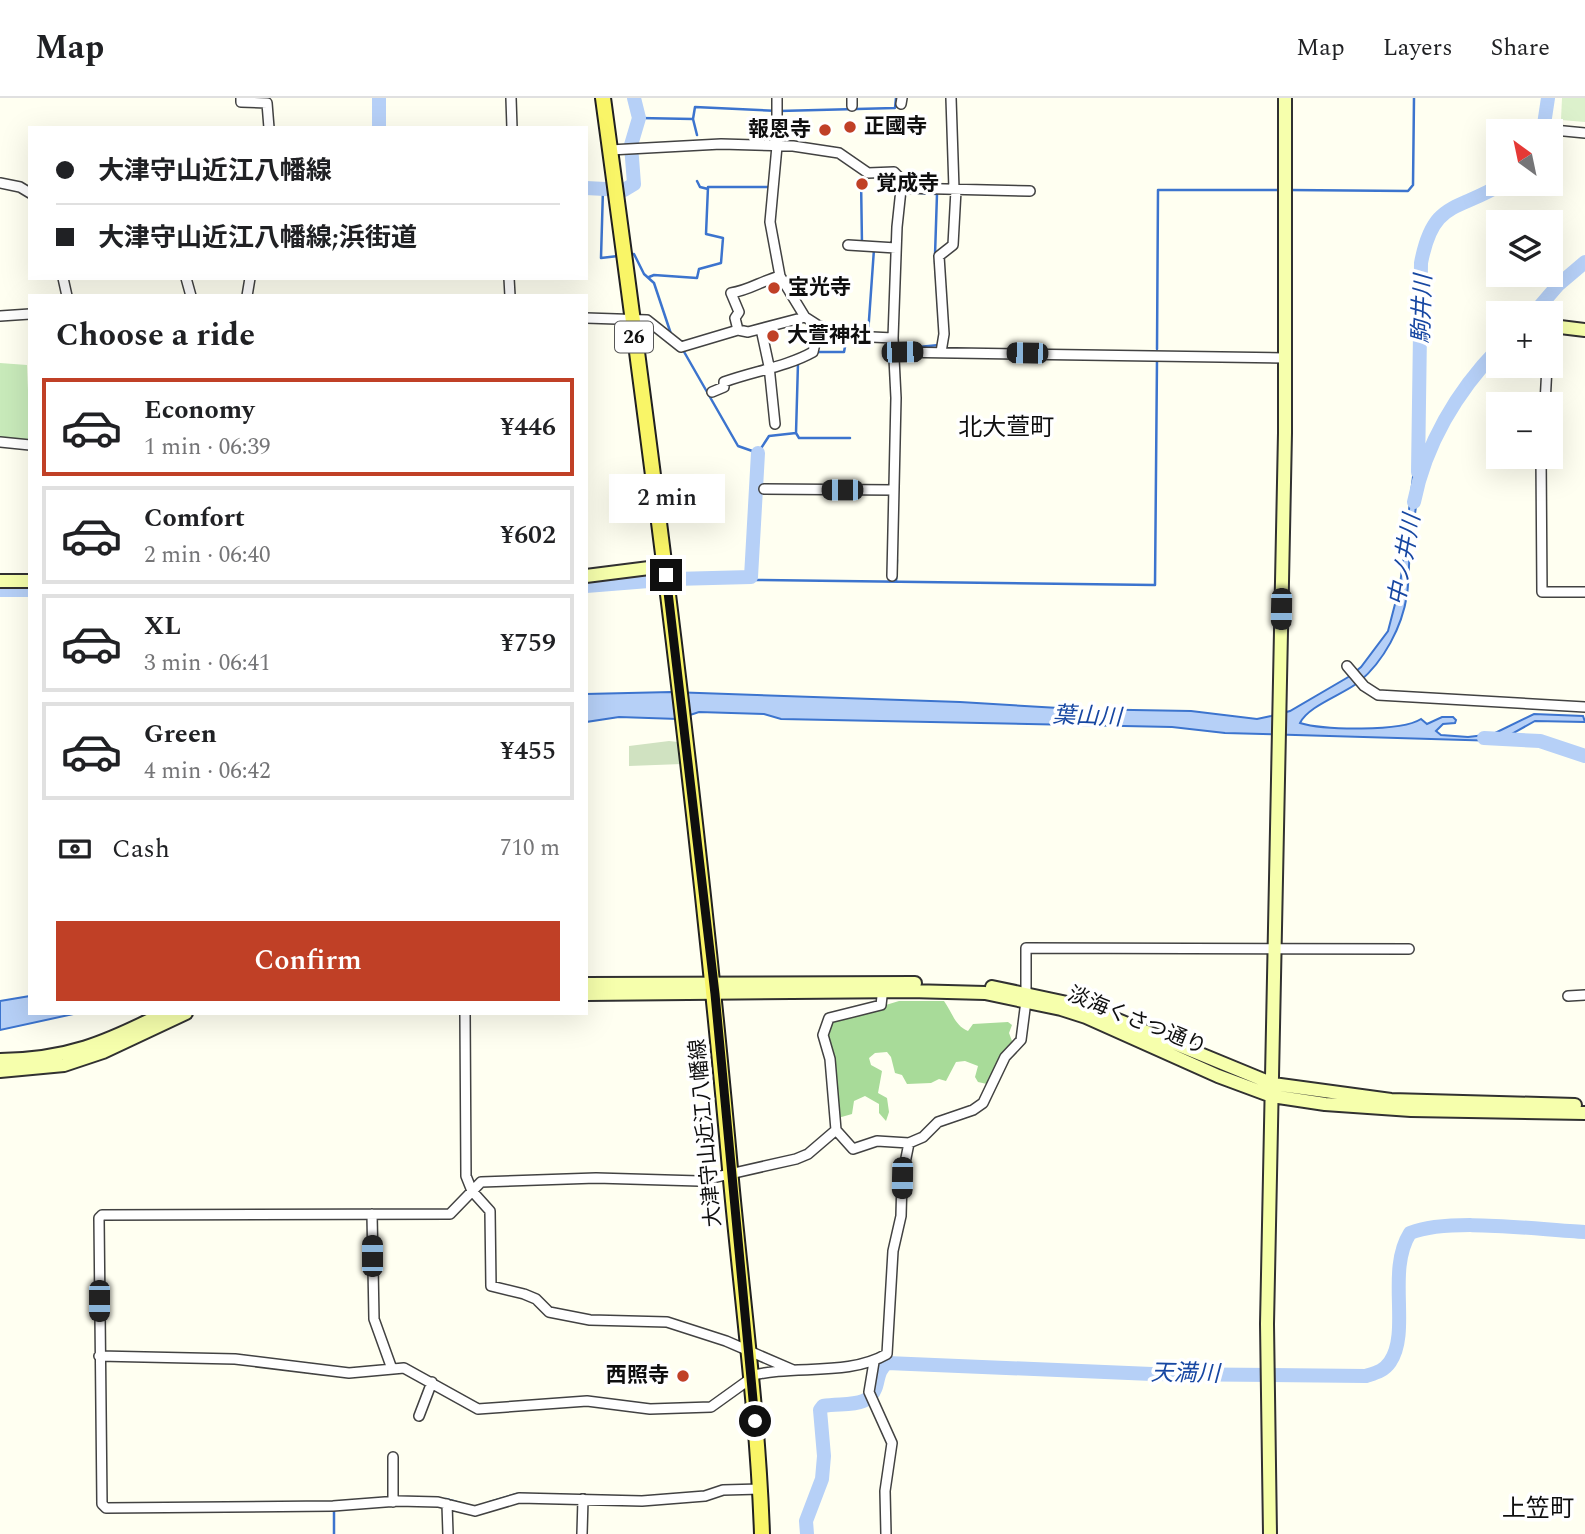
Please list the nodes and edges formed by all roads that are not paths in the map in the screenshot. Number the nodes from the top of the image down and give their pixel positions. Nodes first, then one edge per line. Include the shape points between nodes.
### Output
1 (242, 98) edge
2 (511, 98) edge
3 (603, 98) edge
4 (777, 98) edge
5 (951, 98) edge
6 (1285, 98) edge
7 (269, 126) edge
8 (512, 126) edge
9 (1563, 131) edge
10 (1585, 133) edge
11 (777, 146) junction
12 (610, 150) junction
13 (0, 183) edge
14 (903, 188) junction
15 (955, 190) junction
16 (1030, 191) dead end
17 (28, 192) edge
18 (848, 245) dead end
19 (897, 248) junction
20 (780, 276) junction
21 (28, 314) edge
22 (0, 316) edge
23 (805, 317) junction
24 (588, 318) edge
25 (631, 318) junction
26 (819, 326) junction
27 (761, 329) junction
28 (1563, 329) edge
29 (738, 330) junction
30 (1585, 330) edge
31 (893, 338) junction
32 (897, 352) junction
33 (941, 352) junction
34 (1284, 358) junction
35 (769, 366) junction
36 (712, 392) dead end
37 (775, 424) dead end
38 (0, 442) edge
39 (28, 445) edge
40 (1541, 469) edge
41 (764, 489) dead end
42 (894, 490) junction
43 (666, 575) junction
44 (588, 576) edge
45 (892, 576) dead end
46 (0, 581) edge
47 (28, 581) edge
48 (1585, 592) edge
49 (1347, 666) dead end
50 (1585, 707) edge
51 (1276, 948) junction
52 (1409, 949) dead end
53 (588, 984) edge
54 (883, 986) junction
55 (714, 988) junction
56 (588, 994) edge
57 (1585, 995) edge
58 (1026, 996) junction
59 (1568, 996) dead end
60 (160, 1015) edge
61 (182, 1015) edge
62 (465, 1015) edge
63 (0, 1060) edge
64 (0, 1071) edge
65 (1272, 1090) junction
66 (1585, 1105) edge
67 (1585, 1114) edge
68 (836, 1130) junction
69 (909, 1143) junction
70 (731, 1174) junction
71 (472, 1191) junction
72 (372, 1213) junction
73 (746, 1349) junction
74 (99, 1356) junction
75 (874, 1362) junction
76 (392, 1369) junction
77 (793, 1370) junction
78 (750, 1378) junction
79 (432, 1382) junction
80 (419, 1416) dead end
81 (393, 1457) dead end
82 (761, 1489) junction
83 (583, 1499) junction
84 (393, 1502) junction
85 (447, 1504) junction
86 (447, 1534) edge
87 (582, 1534) edge
88 (762, 1534) edge
89 (886, 1534) edge
90 (1270, 1534) edge

1 - 7 street via 242,102 267,103
2 - 8 street
3 - 12 main road, 26
4 - 11 street
5 - 15 street
6 - 34 street
9 - 10 street
11 - 12 street
11 - 14 street via 839,153 864,172 898,173
11 - 20 street via 770,222
12 - 25 main road, 26
13 - 17 street
14 - 15 street
14 - 19 street
15 - 16 street
15 - 33 street via 953,245 939,256
18 - 19 street
19 - 31 street
20 - 23 street
20 - 29 street via 758,281 751,290 731,293 739,312 735,318
21 - 22 street
23 - 26 street
23 - 27 street
24 - 25 street
25 - 29 street via 647,320 681,347
25 - 43 main road, 26
26 - 31 street via 851,336
26 - 35 street via 813,352 788,364
27 - 29 street
27 - 35 street
28 - 30 street
31 - 32 street
32 - 33 street
32 - 42 street
33 - 34 street
34 - 51 street
35 - 36 street via 724,382 724,387
35 - 37 street
38 - 39 street
40 - 48 street via 1542,592
41 - 42 street
42 - 45 street
43 - 44 street
43 - 55 main road, 大津守山近江八幡線 / 26
46 - 47 street
49 - 50 street via 1364,686 1385,697
51 - 52 street
51 - 58 street via 1026,948
51 - 65 street
53 - 55 street, 淡海くさつ通り
54 - 55 street, 淡海くさつ通り
54 - 58 street, 淡海くさつ通り via 981,986
54 - 68 street via 881,1006 829,1018 823,1035 830,1059
55 - 56 street, 淡海くさつ通り
55 - 70 main road, 大津守山近江八幡線 / 26
57 - 59 street
58 - 65 street, 淡海くさつ通り via 1086,1007
58 - 69 street via 1021,1040 1005,1057 983,1103 938,1122
60 - 63 street via 93,1047 49,1058
61 - 64 street via 64,1065
62 - 71 street via 466,1176
65 - 66 street, 淡海くさつ通り via 1391,1100
65 - 67 street, 淡海くさつ通り via 1325,1104
65 - 90 street via 1267,1373
68 - 69 street via 853,1149 877,1141
68 - 70 street via 796,1159
69 - 75 street via 892,1262 887,1354
70 - 71 street via 699,1181 481,1182
70 - 73 main road, 大津守山近江八幡線 / 26
71 - 72 street via 450,1214
71 - 73 street via 490,1211 491,1286 536,1299 549,1312 590,1320 667,1322
72 - 74 street via 102,1215
72 - 76 street via 374,1319
73 - 77 street
73 - 78 main road, 大津守山近江八幡線 / 26
74 - 76 street via 234,1359 349,1373
74 - 84 street via 102,1504 106,1508
75 - 77 street
75 - 89 street via 871,1397 892,1443 885,1490
76 - 79 street via 404,1368
77 - 78 street
78 - 79 street via 711,1407 685,1410 587,1401 478,1409
78 - 82 main road, 大津守山近江八幡線 / 26
79 - 80 street
81 - 84 street
82 - 83 street via 642,1500
82 - 88 main road, 大津守山近江八幡線 / 26
83 - 85 street via 519,1498 475,1511
83 - 87 street
84 - 85 street
85 - 86 street

